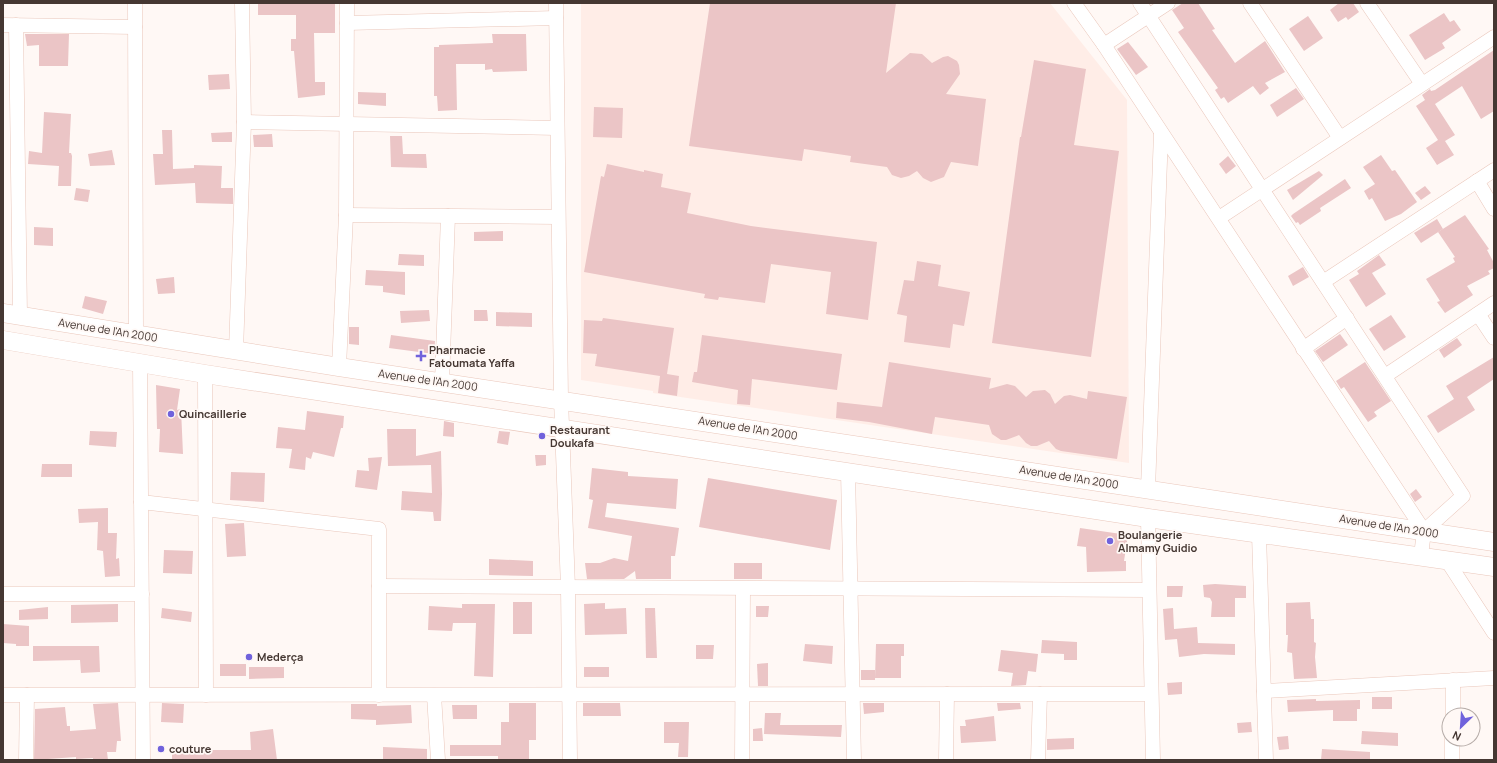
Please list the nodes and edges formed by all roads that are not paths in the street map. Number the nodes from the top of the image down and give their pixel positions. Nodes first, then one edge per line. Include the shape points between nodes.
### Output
1 (135, 3) edge
2 (242, 3) edge
3 (347, 3) edge
4 (556, 3) edge
5 (1074, 3) edge
6 (1140, 3) edge
7 (1168, 3) edge
8 (1250, 3) edge
9 (1367, 3) edge
10 (1148, 15) junction
11 (556, 18) junction
12 (347, 23) junction
13 (9, 25) edge
14 (135, 27) junction
15 (1494, 37) edge
16 (1104, 45) junction
17 (1422, 84) junction
18 (244, 122) junction
19 (347, 124) junction
20 (557, 128) junction
21 (1161, 133) junction
22 (1340, 138) junction
23 (1494, 170) edge
24 (1477, 181) junction
25 (1262, 189) junction
26 (1494, 209) edge
27 (346, 215) junction
28 (448, 216) junction
29 (558, 217) junction
30 (1218, 218) junction
31 (1323, 282) junction
32 (1494, 303) edge
33 (12, 314) edge
34 (1478, 314) junction
35 (1347, 318) junction
36 (136, 334) junction
37 (1494, 338) edge
38 (3, 340) edge
39 (1303, 349) junction
40 (236, 351) junction
41 (140, 362) junction
42 (339, 367) junction
43 (205, 374) junction
44 (1385, 376) junction
45 (442, 382) junction
46 (561, 399) junction
47 (562, 427) junction
48 (848, 471) junction
49 (1148, 488) junction
50 (141, 502) junction
51 (206, 509) junction
52 (1148, 518) junction
53 (1424, 531) junction
54 (1259, 534) junction
55 (1494, 542) edge
56 (1421, 556) junction
57 (1446, 560) junction
58 (1494, 567) edge
59 (379, 586) junction
60 (568, 588) junction
61 (743, 589) junction
62 (850, 589) junction
63 (1149, 590) junction
64 (3, 594) edge
65 (142, 594) junction
66 (1494, 633) edge
67 (1494, 678) edge
68 (1453, 680) junction
69 (1264, 691) junction
70 (743, 694) junction
71 (853, 694) junction
72 (947, 694) junction
73 (1040, 694) junction
74 (1151, 694) junction
75 (3, 695) edge
76 (27, 695) junction
77 (142, 695) junction
78 (206, 695) junction
79 (379, 695) junction
80 (434, 695) junction
81 (569, 695) junction
82 (1453, 707) edge
83 (1452, 747) edge
84 (26, 760) edge
85 (143, 760) edge
86 (438, 760) edge
87 (570, 760) edge
88 (742, 760) edge
89 (854, 760) edge
90 (946, 760) edge
91 (1038, 760) edge
92 (1153, 760) edge
93 (1266, 760) edge
94 (1452, 760) edge

1 - 14 street
2 - 18 street
3 - 12 street
4 - 11 street
5 - 16 street
6 - 10 street
7 - 10 street
8 - 22 street
9 - 17 street
10 - 16 street
10 - 25 street
11 - 12 street
11 - 20 street
12 - 19 street
13 - 14 street
13 - 33 street
14 - 36 street
15 - 17 street
16 - 21 street
17 - 22 street
18 - 19 street
18 - 40 street
19 - 20 street
19 - 27 street
20 - 29 street
21 - 30 street
21 - 49 street
22 - 25 street
23 - 24 street
24 - 26 street
24 - 31 street
25 - 30 street
25 - 31 street
27 - 28 street
27 - 42 street
28 - 29 street
28 - 45 street
29 - 46 street
30 - 39 street
31 - 35 street
32 - 34 street
33 - 36 main road, Avenue de l'An 2000
34 - 37 street
34 - 44 street
35 - 39 street
35 - 44 street
36 - 40 main road, Avenue de l'An 2000
38 - 41 main road
39 - 53 street
40 - 42 main road, Avenue de l'An 2000
41 - 43 main road
41 - 50 street
42 - 45 main road, Avenue de l'An 2000
43 - 47 main road
43 - 51 street
44 - 53 street via 1463,496
45 - 46 main road, Avenue de l'An 2000
46 - 47 street
46 - 49 main road, Avenue de l'An 2000
47 - 48 main road
47 - 60 street
48 - 52 main road
48 - 62 street
49 - 53 main road, Avenue de l'An 2000
50 - 51 street
50 - 65 street
51 - 59 street via 379,529
51 - 78 street
52 - 54 main road
52 - 63 street
53 - 55 main road, Avenue de l'An 2000
53 - 56 street
54 - 56 main road
54 - 69 street
56 - 57 main road
57 - 58 main road
57 - 66 street
59 - 60 street
59 - 79 street
60 - 61 street
60 - 81 street
61 - 62 street
61 - 70 street
62 - 63 street
62 - 71 street
63 - 74 street
64 - 65 street
65 - 77 street
67 - 68 street
68 - 69 street
68 - 82 street
69 - 93 street
70 - 71 street
70 - 81 street
70 - 88 street
71 - 72 street
71 - 89 street
72 - 73 street
72 - 90 street
73 - 74 street
73 - 91 street
74 - 92 street
75 - 76 street
76 - 77 street
76 - 84 street
77 - 78 street
77 - 85 street
78 - 79 street
79 - 80 street
80 - 81 street
80 - 86 street
81 - 87 street
83 - 94 street

